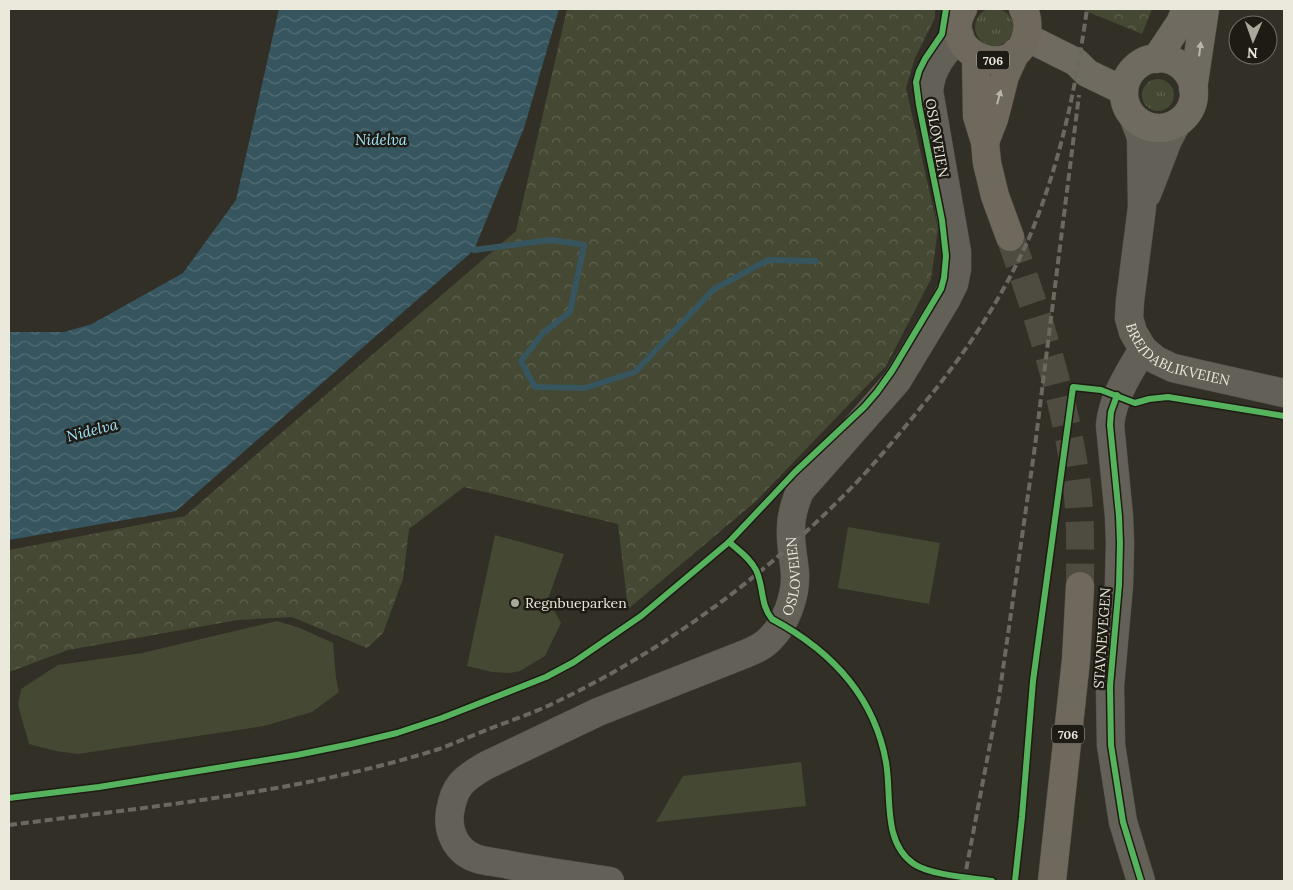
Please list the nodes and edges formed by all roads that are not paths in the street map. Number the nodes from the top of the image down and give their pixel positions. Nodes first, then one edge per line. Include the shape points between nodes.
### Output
1 (963, 9) edge
2 (1023, 9) edge
3 (1186, 9) edge
4 (1205, 9) edge
5 (960, 36) junction
6 (1021, 45) junction
7 (976, 57) junction
8 (1138, 73) junction
9 (1194, 89) junction
10 (1134, 118) junction
11 (1177, 123) junction
12 (986, 142) junction
13 (1142, 207) junction
14 (1010, 237) tunnel mouth
15 (1143, 349) junction
16 (1284, 392) edge
17 (1080, 586) tunnel mouth
18 (610, 881) edge
19 (1052, 881) edge
20 (1141, 881) edge

1 - 5 highway via 958,25
2 - 6 highway, 706 via 1028,24
3 - 8 main road via 1180,23
9 -> 4 main road
5 - 7 highway, 706
5 - 18 street, OSLOVEIEN via 940,57 930,79 929,91 956,252 954,284 897,381 800,491 791,529 794,593 782,624 767,642 745,654 598,712 485,766 467,776 452,800 449,829 458,846 474,858
6 - 7 highway, 706 via 1008,58 989,61
6 - 8 main road via 1076,62 1094,61
12 -> 6 highway, 706 via 1005,76
7 - 12 highway, 706 via 977,116
8 - 9 main road via 1170,60 1190,77
8 - 10 main road via 1124,101
9 - 11 main road via 1187,114
10 - 11 main road via 1152,128 1165,128
10 - 13 street, BREIDABLIKVEIEN via 1141,136
11 - 13 street, BREIDABLIKVEIEN
12 - 14 highway, 706 via 992,188
13 - 15 street, BREIDABLIKVEIEN via 1129,318
15 - 16 street, BREIDABLIKVEIEN via 1173,368
15 - 20 street, STAVNEVEGEN via 1117,395 1110,425 1120,534 1110,686 1111,745 1123,822
17 - 19 highway, 706 via 1076,660

